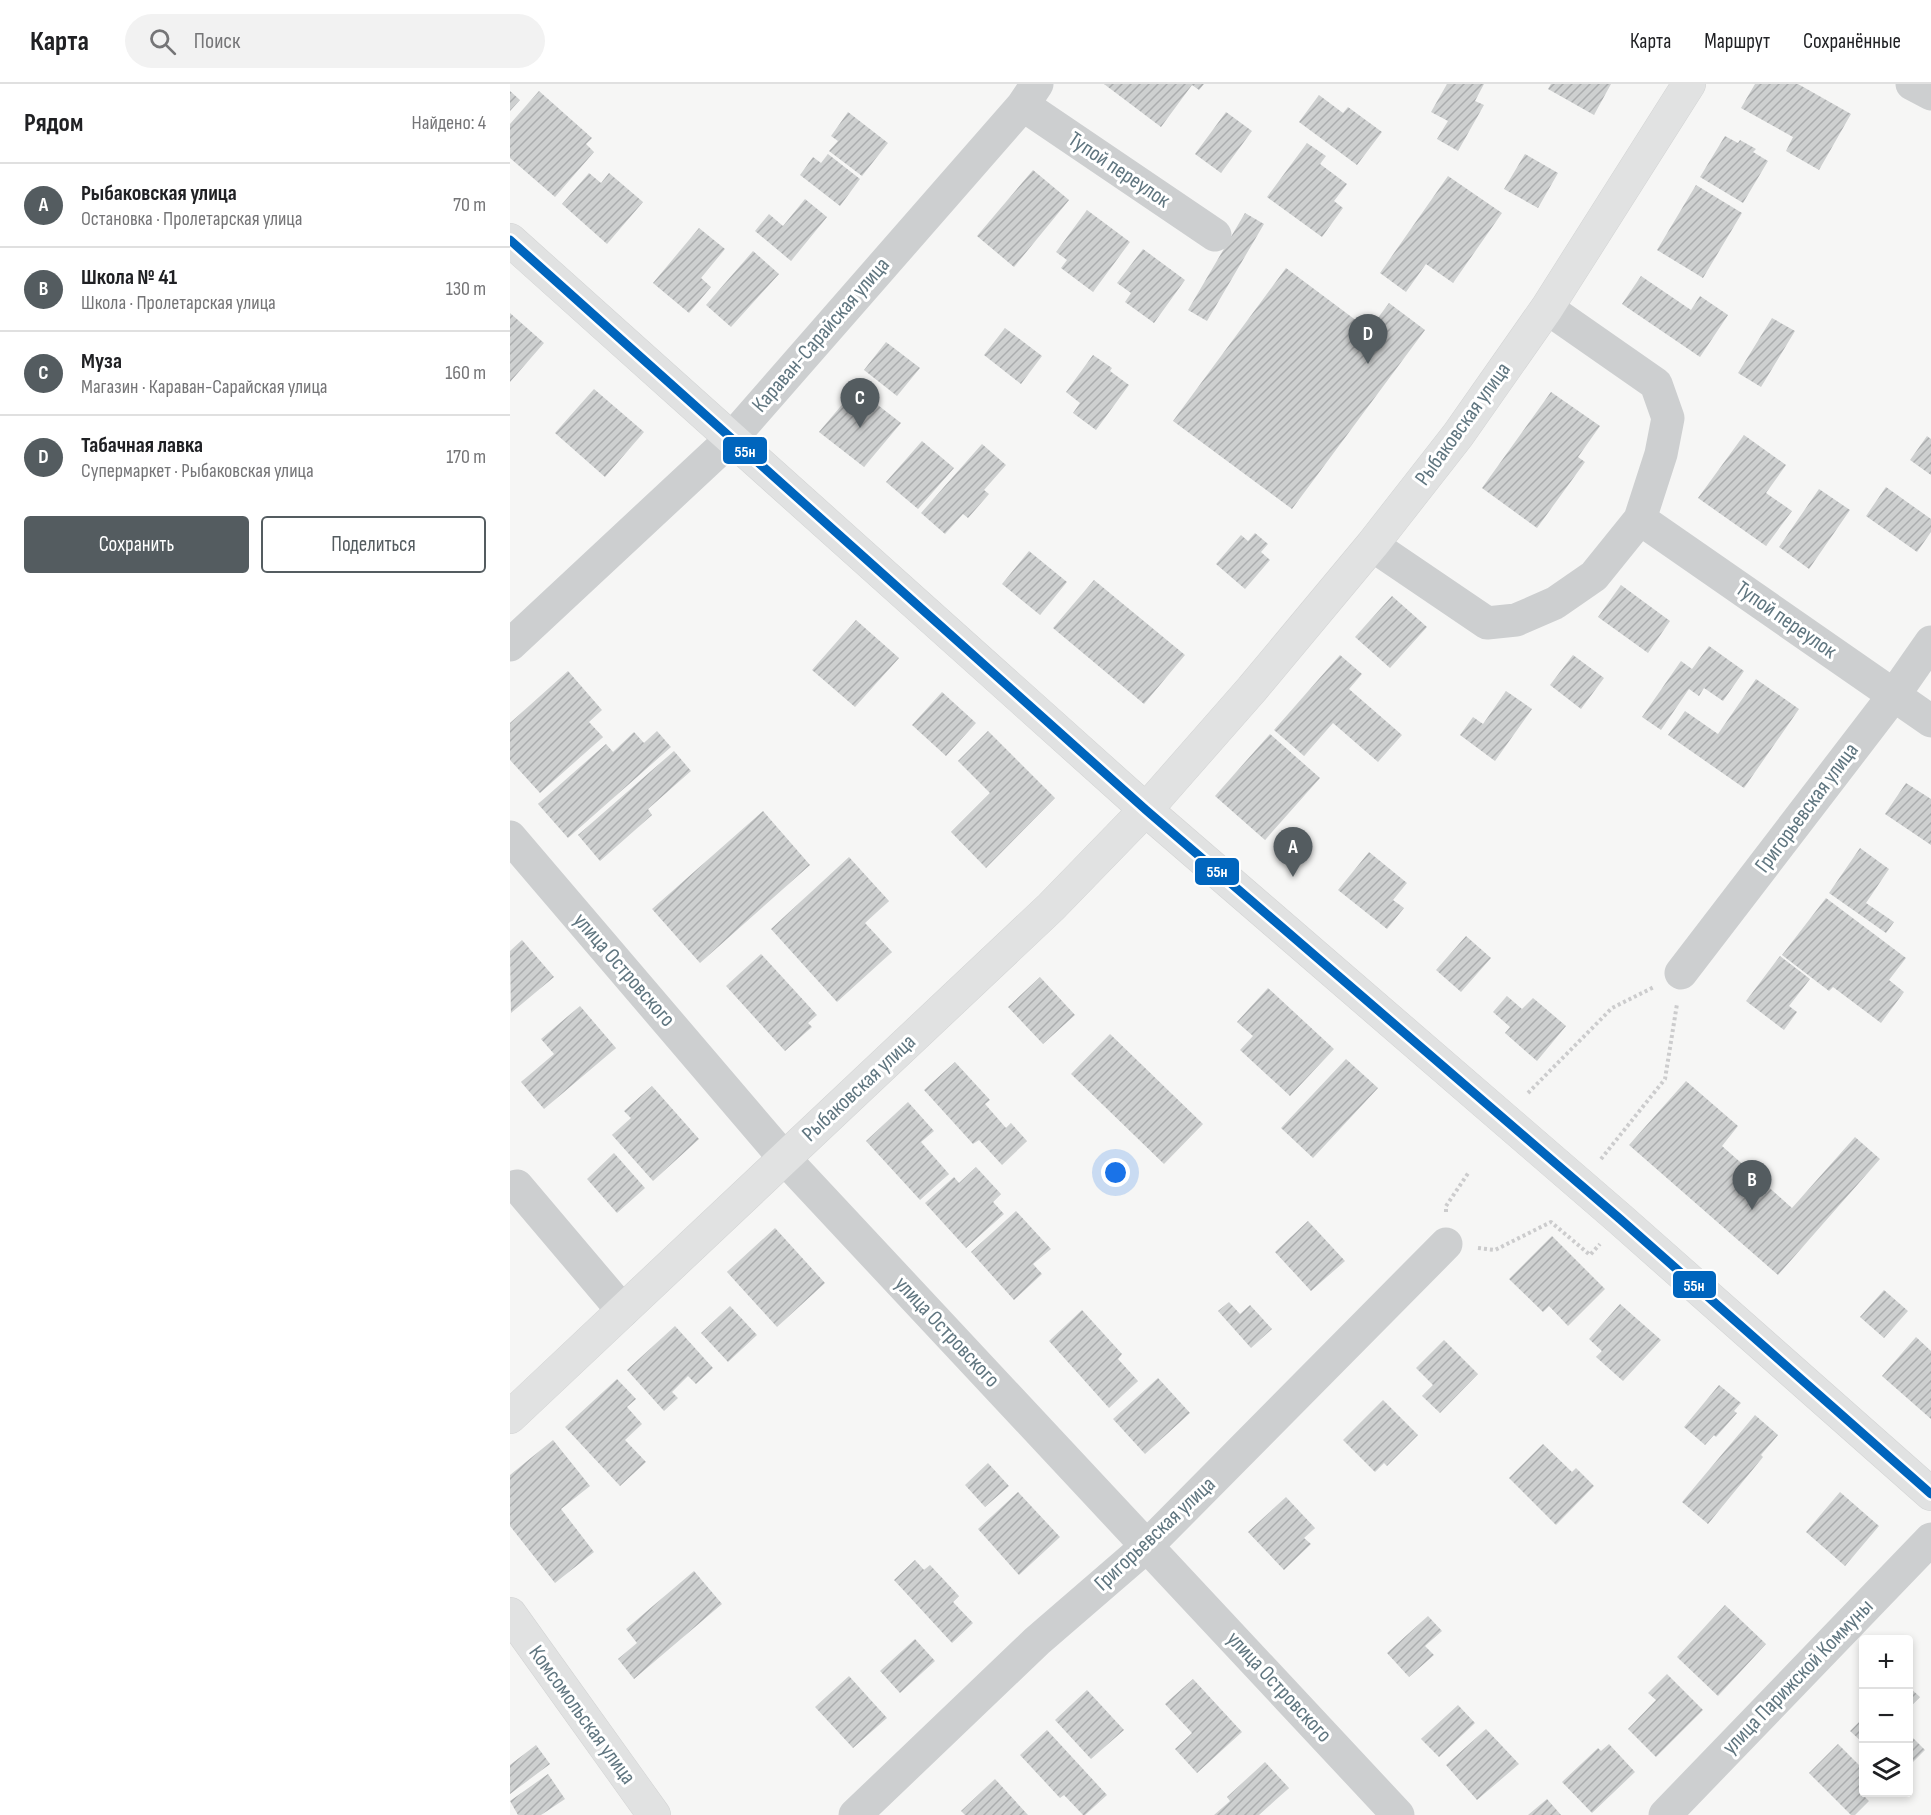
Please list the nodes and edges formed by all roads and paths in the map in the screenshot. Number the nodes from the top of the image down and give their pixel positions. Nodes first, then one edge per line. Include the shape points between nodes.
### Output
1 (1689, 84) edge
2 (1912, 84) edge
3 (1030, 94) edge
4 (1931, 94) edge
5 (1215, 234) dead end
6 (510, 240) edge
7 (1547, 308) junction
8 (731, 439) junction
9 (1640, 519) junction
10 (1372, 545) junction
11 (1931, 642) edge
12 (510, 645) edge
13 (1894, 695) junction
14 (1931, 721) edge
15 (1146, 810) junction
16 (510, 837) edge
17 (1681, 973) joint
18 (1528, 1093) dead end
19 (785, 1159) junction
20 (1469, 1172) dead end
21 (517, 1186) dead end
22 (1446, 1244) joint
23 (623, 1311) junction
24 (510, 1417) edge
25 (1931, 1494) edge
26 (1931, 1539) edge
27 (1147, 1546) junction
28 (510, 1614) edge
29 (654, 1815) edge
30 (855, 1815) edge
31 (1398, 1815) edge
32 (1665, 1815) edge

1 - 7 main road, Рыбаковская улица
2 - 4 street
3 - 5 street, Тупой переулок
3 - 8 street, Караван-Сарайская улица
6 - 8 main road
7 - 9 street via 1656,384 1668,418
7 - 10 main road, Рыбаковская улица via 1458,435
8 - 12 street, Караван-Сарайская улица
8 - 15 main road
9 - 10 street via 1594,576 1555,603 1516,620 1487,622
9 - 13 street, Тупой переулок
10 - 15 main road, Рыбаковская улица
11 - 13 street, Григорьевская улица
13 - 14 street, Тупой переулок
13 - 17 street, Григорьевская улица
15 - 19 main road, Рыбаковская улица via 1050,907
15 - 25 main road via 1620,1219
16 - 19 street, улица Островского
17 - 18 path via 1612,1008
19 - 23 main road, Рыбаковская улица
19 - 27 street, улица Островского
20 - 22 path via 1446,1206
21 - 23 street
22 - 27 street, Григорьевская улица
23 - 24 main road, Рыбаковская улица
26 - 32 street, улица Парижской Коммуны
27 - 30 street, Григорьевская улица via 1037,1641
27 - 31 street, улица Островского
28 - 29 main road, Комсомольская улица

